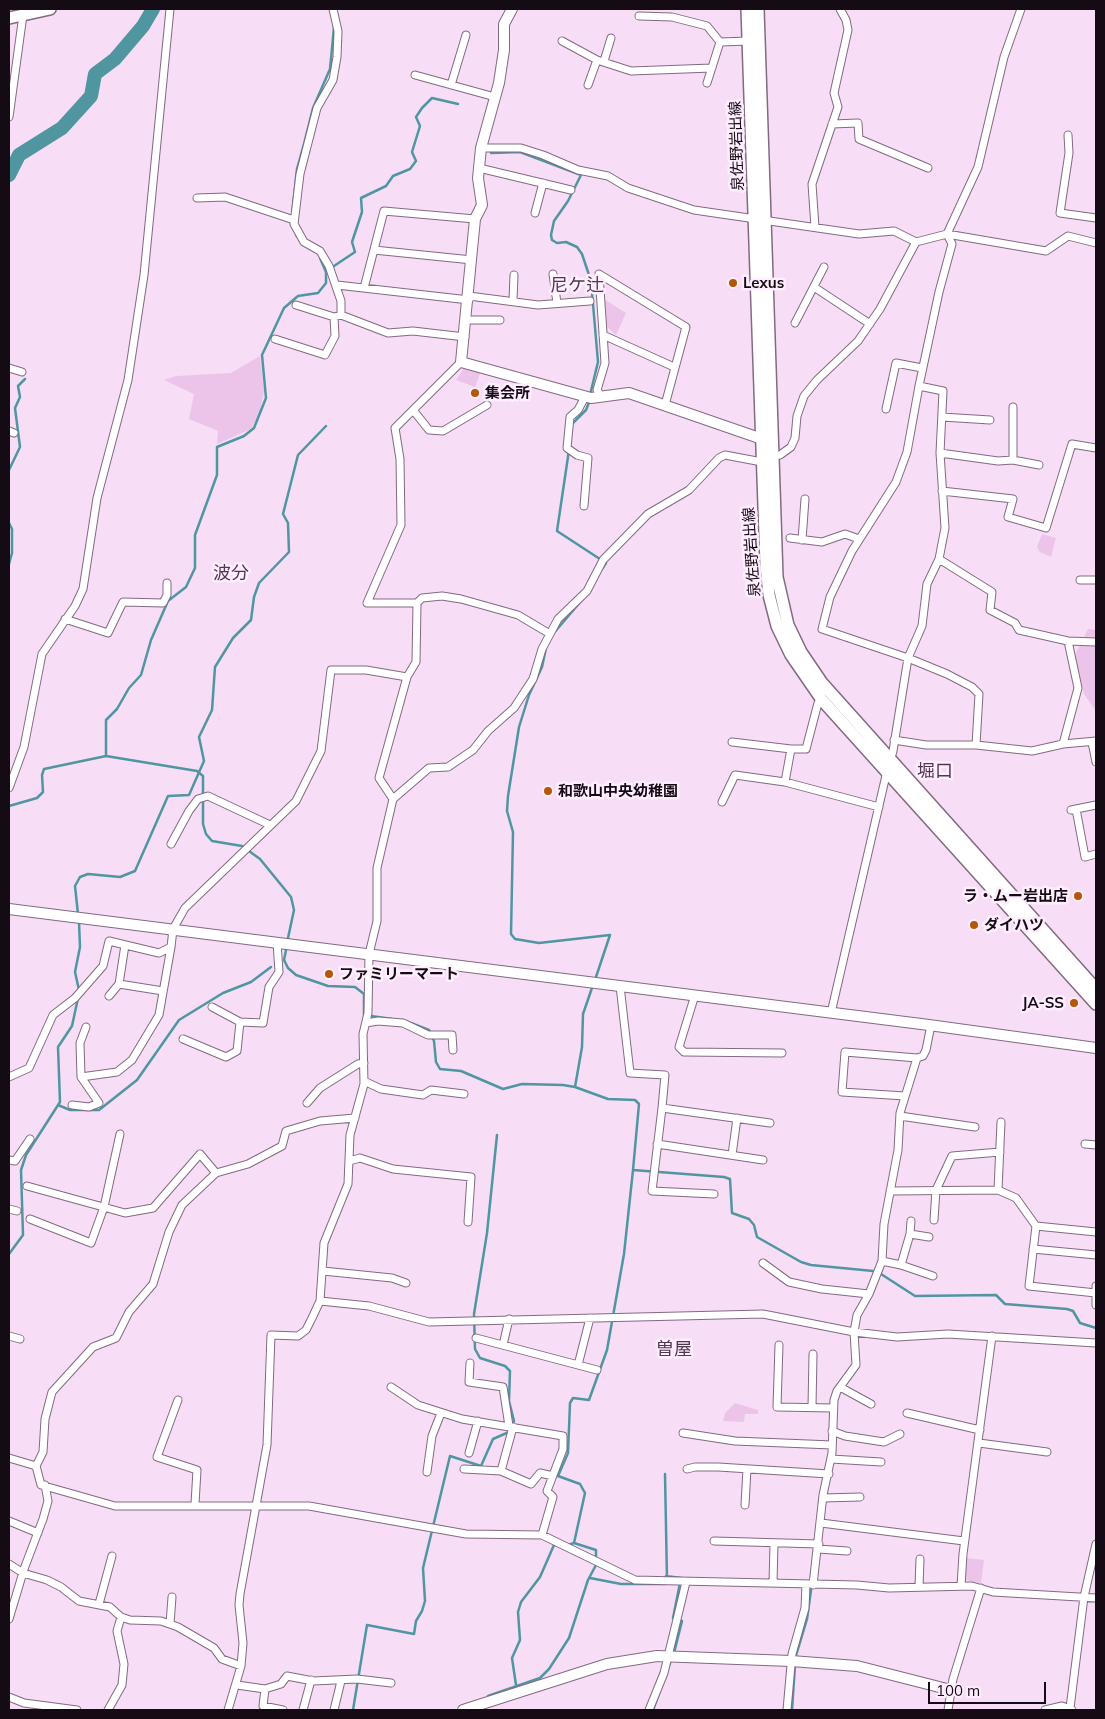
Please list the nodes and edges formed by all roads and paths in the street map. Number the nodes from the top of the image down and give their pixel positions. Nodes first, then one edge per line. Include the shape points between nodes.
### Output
1 (50, 9) edge
2 (170, 9) edge
3 (333, 9) edge
4 (512, 9) edge
5 (747, 9) edge
6 (758, 9) edge
7 (840, 9) edge
8 (1021, 9) edge
9 (23, 15) junction
10 (638, 16) dead end
11 (9, 18) edge
12 (466, 35) dead end
13 (611, 38) dead end
14 (562, 41) dead end
15 (749, 41) junction
16 (720, 42) junction
17 (601, 61) junction
18 (712, 68) junction
19 (415, 75) dead end
20 (708, 83) dead end
21 (588, 84) dead end
22 (451, 85) junction
23 (495, 97) junction
24 (9, 117) edge
25 (832, 124) junction
26 (1068, 135) dead end
27 (481, 148) junction
28 (479, 168) junction
29 (928, 168) dead end
30 (543, 183) junction
31 (571, 190) dead end
32 (197, 198) dead end
33 (535, 213) dead end
34 (1096, 218) edge
35 (475, 219) junction
36 (759, 219) junction
37 (294, 220) junction
38 (815, 227) junction
39 (947, 234) junction
40 (916, 242) junction
41 (1096, 243) edge
42 (374, 250) junction
43 (472, 260) junction
44 (824, 267) dead end
45 (553, 274) dead end
46 (514, 275) dead end
47 (337, 286) junction
48 (814, 287) junction
49 (364, 288) junction
50 (469, 298) junction
51 (513, 301) junction
52 (590, 301) dead end
53 (557, 303) junction
54 (296, 305) dead end
55 (338, 316) junction
56 (467, 320) junction
57 (500, 320) dead end
58 (795, 323) dead end
59 (870, 324) junction
60 (603, 335) junction
61 (465, 336) junction
62 (275, 339) dead end
63 (462, 362) junction
64 (674, 367) junction
65 (9, 368) edge
66 (922, 368) junction
67 (22, 372) dead end
68 (919, 386) junction
69 (585, 396) junction
70 (602, 397) junction
71 (487, 404) dead end
72 (665, 405) junction
73 (1013, 407) dead end
74 (886, 409) dead end
75 (413, 410) junction
76 (942, 418) junction
77 (990, 420) dead end
78 (766, 441) junction
79 (1096, 448) edge
80 (940, 453) junction
81 (772, 456) junction
82 (1013, 460) junction
83 (762, 462) junction
84 (1039, 465) dead end
85 (942, 491) junction
86 (805, 499) dead end
87 (584, 506) dead end
88 (790, 538) dead end
89 (859, 539) junction
90 (802, 540) junction
91 (939, 558) junction
92 (1080, 580) dead end
93 (1096, 580) edge
94 (167, 583) dead end
95 (417, 603) junction
96 (65, 619) junction
97 (550, 634) junction
98 (1068, 641) junction
99 (1096, 642) edge
100 (908, 658) junction
101 (407, 677) junction
102 (822, 700) junction
103 (894, 740) junction
104 (1094, 741) edge
105 (732, 742) dead end
106 (1063, 744) junction
107 (976, 745) junction
108 (791, 749) junction
109 (890, 759) junction
110 (1096, 762) edge
111 (887, 771) junction
112 (785, 782) junction
113 (9, 788) edge
114 (392, 799) junction
115 (722, 802) dead end
116 (1096, 805) edge
117 (879, 807) junction
118 (270, 825) junction
119 (171, 844) dead end
120 (1096, 854) edge
121 (9, 909) edge
122 (173, 929) junction
123 (277, 942) junction
124 (125, 945) junction
125 (171, 947) junction
126 (369, 954) junction
127 (119, 984) junction
128 (620, 986) junction
129 (1096, 989) edge
130 (163, 991) junction
131 (695, 995) junction
132 (110, 996) dead end
133 (1096, 1004) edge
134 (212, 1007) dead end
135 (831, 1013) junction
136 (367, 1018) junction
137 (240, 1022) junction
138 (931, 1025) junction
139 (86, 1027) dead end
140 (183, 1039) dead end
141 (1096, 1048) edge
142 (453, 1050) dead end
143 (782, 1053) dead end
144 (917, 1058) junction
145 (364, 1063) junction
146 (9, 1077) edge
147 (81, 1077) junction
148 (364, 1081) junction
149 (464, 1094) dead end
150 (905, 1096) junction
151 (307, 1103) dead end
152 (72, 1105) dead end
153 (662, 1108) junction
154 (900, 1116) junction
155 (355, 1118) junction
156 (737, 1118) junction
157 (770, 1122) dead end
158 (1001, 1122) dead end
159 (975, 1127) dead end
160 (120, 1134) dead end
161 (30, 1139) dead end
162 (657, 1144) junction
163 (1085, 1144) dead end
164 (1096, 1145) edge
165 (1000, 1152) junction
166 (732, 1155) junction
167 (9, 1160) edge
168 (349, 1160) junction
169 (763, 1160) dead end
170 (216, 1174) junction
171 (27, 1186) dead end
172 (936, 1190) junction
173 (998, 1190) junction
174 (890, 1191) junction
175 (714, 1194) dead end
176 (104, 1207) junction
177 (9, 1209) edge
178 (17, 1211) dead end
179 (30, 1219) dead end
180 (911, 1220) dead end
181 (934, 1220) dead end
182 (468, 1222) dead end
183 (1036, 1226) junction
184 (1096, 1232) edge
185 (910, 1234) junction
186 (929, 1237) dead end
187 (1033, 1249) junction
188 (1096, 1256) edge
189 (763, 1263) dead end
190 (901, 1265) junction
191 (880, 1268) junction
192 (323, 1271) junction
193 (933, 1276) dead end
194 (406, 1282) dead end
195 (1096, 1289) edge
196 (869, 1294) junction
197 (320, 1302) junction
198 (1096, 1305) edge
199 (590, 1318) junction
200 (509, 1319) junction
201 (854, 1332) junction
202 (9, 1336) edge
203 (992, 1336) junction
204 (476, 1338) dead end
205 (20, 1339) dead end
206 (1096, 1343) edge
207 (503, 1345) junction
208 (779, 1345) dead end
209 (813, 1354) dead end
210 (470, 1363) dead end
211 (578, 1365) junction
212 (597, 1370) dead end
213 (391, 1387) dead end
214 (840, 1387) junction
215 (178, 1400) dead end
216 (871, 1404) dead end
217 (812, 1408) junction
218 (833, 1408) junction
219 (442, 1412) junction
220 (907, 1413) dead end
221 (478, 1421) junction
222 (511, 1426) junction
223 (980, 1430) junction
224 (832, 1431) junction
225 (683, 1433) dead end
226 (900, 1434) dead end
227 (979, 1443) junction
228 (832, 1445) junction
229 (1047, 1452) dead end
230 (469, 1453) dead end
231 (9, 1458) edge
232 (831, 1460) junction
233 (881, 1462) dead end
234 (36, 1466) junction
235 (464, 1469) dead end
236 (686, 1469) dead end
237 (747, 1469) junction
238 (501, 1471) junction
239 (428, 1472) dead end
240 (829, 1474) junction
241 (553, 1476) junction
242 (45, 1485) junction
243 (860, 1497) dead end
244 (823, 1498) junction
245 (194, 1504) junction
246 (745, 1505) dead end
247 (257, 1506) junction
248 (9, 1521) edge
249 (820, 1523) junction
250 (38, 1533) junction
251 (542, 1535) junction
252 (714, 1541) dead end
253 (964, 1542) junction
254 (774, 1543) junction
255 (1096, 1544) edge
256 (818, 1546) junction
257 (847, 1551) dead end
258 (112, 1556) dead end
259 (920, 1559) dead end
260 (9, 1564) edge
261 (22, 1573) junction
262 (686, 1582) junction
263 (773, 1583) junction
264 (810, 1585) junction
265 (961, 1586) junction
266 (919, 1587) junction
267 (982, 1588) junction
268 (172, 1597) dead end
269 (1084, 1597) junction
270 (1096, 1598) edge
271 (99, 1604) junction
272 (121, 1617) junction
273 (9, 1619) edge
274 (170, 1624) junction
275 (668, 1656) junction
276 (791, 1660) junction
277 (241, 1666) junction
278 (311, 1680) junction
279 (341, 1681) junction
280 (391, 1683) dead end
281 (237, 1685) junction
282 (265, 1689) junction
283 (951, 1690) junction
284 (9, 1697) edge
285 (1071, 1709) edge
286 (77, 1710) edge
287 (108, 1710) edge
288 (228, 1710) edge
289 (283, 1710) edge
290 (303, 1710) edge
291 (334, 1710) edge
292 (463, 1710) edge
293 (649, 1710) edge
294 (787, 1710) edge
295 (948, 1710) edge
296 (1045, 1710) edge

1 - 9 main road
2 - 96 street via 144,275 128,380 97,498 82,589
3 - 37 street via 338,31 333,80 317,108 300,174
4 - 23 street via 504,24 504,50
5 - 15 main road, 泉佐野岩出線
6 - 36 main road, 泉佐野岩出線
7 - 25 street via 848,30 834,93 838,107
8 - 39 street via 1004,58 978,166
9 - 11 main road
9 - 24 street
10 - 16 street via 672,17 707,26
12 - 22 street
13 - 17 street
14 - 17 street
15 - 16 street
15 - 36 main road, 泉佐野岩出線
16 - 18 street
17 - 18 street via 631,71
17 - 21 street
18 - 20 street
19 - 22 street
22 - 23 street
23 - 27 street
25 - 29 street via 858,123 859,139
25 - 38 street via 812,184
26 - 34 street via 1069,153 1060,213
27 - 28 street
27 - 36 street via 521,148 578,170 608,176 628,188 694,210
28 - 30 street
28 - 35 street via 482,206
30 - 31 street
30 - 33 street
32 - 37 street via 225,197
35 - 42 street via 384,211
35 - 43 street
36 - 38 street
36 - 78 main road, 泉佐野岩出線
37 - 47 street via 304,242 320,251
38 - 40 street via 859,234 894,231
39 - 40 street
39 - 41 street via 1046,251 1068,236
39 - 66 street via 952,244
40 - 59 street
42 - 43 street
42 - 49 street
43 - 50 street
44 - 48 street
45 - 53 street
46 - 51 street
47 - 49 street
47 - 55 street
48 - 58 street
48 - 59 street
49 - 50 street
50 - 51 street
50 - 56 street
51 - 53 street
52 - 53 street
54 - 55 street
55 - 61 street via 388,333 413,331
55 - 62 street via 335,336 325,355
56 - 57 street
56 - 61 street
59 - 81 street via 858,341 816,380 804,396 796,416 796,438 791,447 780,455
60 - 64 street
60 - 64 street via 599,274 686,327
60 - 70 street via 605,363 596,390
61 - 63 street
63 - 69 street
63 - 75 street
64 - 72 street
65 - 67 street
66 - 68 street
66 - 74 street via 896,363
68 - 76 street via 943,391
68 - 89 street via 907,452 896,482
69 - 70 street
69 - 87 street via 570,418 567,448 588,458
70 - 72 street via 629,393
71 - 75 street via 443,431 429,430
72 - 78 street
73 - 82 street
75 - 95 street via 395,428 400,459 401,525 367,602
76 - 77 street
76 - 80 street
78 - 81 main road, 泉佐野岩出線
78 - 83 main road, 泉佐野岩出線
79 - 85 street via 1072,444 1046,528 1008,517 1013,499
80 - 82 street
80 - 85 street
81 - 109 main road, 泉佐野岩出線 via 777,577 788,625 801,652 822,682
82 - 84 street
83 - 97 street via 725,455 690,490 648,514 603,560 587,591 558,619
83 - 102 main road, 泉佐野岩出線 via 766,565 777,626 791,655
85 - 91 street via 945,528
86 - 90 street
88 - 90 street
89 - 90 street via 846,534 822,542
89 - 100 street via 830,597 822,629
91 - 98 street via 992,592 990,610 1015,622 1019,630
91 - 100 street via 927,584 922,626
92 - 93 street
94 - 96 street via 163,603 123,602 108,633
95 - 97 street via 422,598 442,596 490,605 518,615
95 - 101 street via 416,662
96 - 113 street via 42,654 24,747
97 - 114 street via 533,679 514,708 488,731 473,750 448,767 429,768
98 - 99 street
98 - 106 street via 1078,688
100 - 103 street
100 - 107 street via 947,674 979,694
101 - 114 street via 379,778
101 - 118 street via 366,670 331,670 320,751 296,801
102 - 108 street via 818,704 806,749
102 - 111 main road, 泉佐野岩出線
103 - 107 street via 926,745
103 - 109 street
104 - 106 street
104 - 110 street
105 - 108 street
106 - 107 street via 1032,751
108 - 112 street
109 - 111 street
109 - 129 main road, 泉佐野岩出線
111 - 117 street
111 - 133 main road, 泉佐野岩出線
112 - 115 street via 735,775
112 - 117 street
114 - 126 street via 377,868 377,921
116 - 120 street via 1073,810 1085,857
117 - 135 street
118 - 119 street via 208,796 198,799
118 - 122 street via 184,908
121 - 122 street
122 - 123 street
122 - 125 street
123 - 126 street
123 - 137 street via 279,972 269,987 262,1023
124 - 125 street via 159,953
124 - 127 street
124 - 146 street via 109,942 103,966 75,998 53,1016 30,1068
125 - 130 street
126 - 128 street
126 - 136 street
127 - 130 street
127 - 132 street
128 - 131 street
128 - 153 street via 630,1073 665,1075
130 - 147 street via 160,1015 132,1060 117,1072
131 - 135 street
131 - 143 street via 679,1047 684,1052
134 - 137 street
135 - 138 street
136 - 142 street via 403,1023 428,1035 452,1035
136 - 145 street via 363,1034
137 - 140 street via 236,1051 226,1057
138 - 141 street
138 - 144 street via 926,1050
139 - 147 street via 80,1043
144 - 150 street
144 - 150 street via 844,1052 842,1092
145 - 148 street
145 - 151 street via 320,1088
147 - 152 street via 99,1103 89,1107
148 - 149 street via 382,1089 423,1095 431,1090
148 - 155 street
150 - 154 street
153 - 156 street
153 - 162 street
154 - 159 street
154 - 174 street via 898,1150
155 - 168 street via 350,1135
155 - 170 street via 320,1121 286,1131 282,1146 248,1164
156 - 157 street
156 - 166 street
158 - 165 street
160 - 176 street
161 - 167 street via 15,1161
162 - 166 street
162 - 175 street via 652,1191
163 - 164 street
165 - 172 street via 952,1156
165 - 173 street
166 - 169 street
168 - 182 street via 360,1158 393,1169 471,1177
168 - 192 street via 348,1184 324,1243
170 - 176 street via 200,1154 153,1208 125,1213
170 - 234 street via 182,1205 169,1232 153,1284 129,1312 116,1338 93,1348 52,1392 45,1419 43,1452
171 - 176 street
172 - 173 street
172 - 174 street
172 - 181 street
173 - 183 street via 1016,1198
174 - 191 street
176 - 179 street via 91,1243
177 - 178 street
180 - 185 street
183 - 184 street
183 - 187 street
185 - 186 street
185 - 190 street
187 - 188 street
187 - 195 street via 1029,1286
189 - 196 street via 789,1282
190 - 191 street
190 - 193 street
191 - 196 street
192 - 194 street
192 - 197 street
195 - 198 street
196 - 201 street via 857,1315
197 - 200 street via 369,1306 429,1322
197 - 247 street via 306,1330 298,1336 271,1335 267,1445
199 - 200 street
199 - 201 street via 763,1314
199 - 211 street
200 - 207 street
201 - 203 street via 897,1337
201 - 214 street via 856,1365
202 - 205 street
203 - 206 street
203 - 223 street
204 - 207 street
207 - 211 street
208 - 217 street via 777,1406
209 - 217 street
210 - 222 street via 469,1382 503,1387
211 - 212 street
213 - 219 street via 418,1405
214 - 216 street
214 - 218 street
215 - 245 street via 157,1457 198,1470
217 - 218 street
218 - 224 street
219 - 221 street
219 - 239 street via 432,1436
220 - 223 street
221 - 222 street
221 - 230 street
222 - 238 street
222 - 241 street via 563,1436 563,1449
223 - 227 street
224 - 226 street via 884,1442
224 - 228 street
225 - 228 street via 735,1441
227 - 229 street
227 - 253 street
228 - 232 street
231 - 234 street
232 - 233 street
232 - 240 street
234 - 242 street via 41,1485
235 - 238 street
236 - 237 street via 695,1466
237 - 240 street
237 - 246 street
238 - 241 street via 531,1484 540,1472
240 - 244 street
241 - 251 street via 547,1491 553,1497
242 - 245 street via 115,1506
242 - 250 street via 48,1502
243 - 244 street
244 - 249 street
245 - 247 street
247 - 251 street via 309,1506 466,1534
247 - 277 street via 240,1600
248 - 250 street
249 - 253 street
249 - 256 street
250 - 261 street
251 - 262 street via 635,1580
252 - 254 street
253 - 265 street
254 - 256 street
254 - 263 street
255 - 269 street
256 - 257 street
256 - 264 street
258 - 271 street
259 - 266 street
260 - 261 street
261 - 271 street via 47,1580 79,1601
261 - 273 street
262 - 263 street
262 - 275 street
263 - 264 street
264 - 266 street
264 - 276 street
265 - 266 street
265 - 267 street
267 - 269 street via 993,1592
267 - 283 street
268 - 274 street
269 - 270 street
269 - 285 street
271 - 272 street
272 - 274 street
272 - 287 street via 118,1631 124,1664 122,1685
274 - 277 street via 214,1648 222,1660
275 - 276 street
275 - 292 street via 607,1664
275 - 293 street
276 - 283 street via 857,1666
276 - 294 street
277 - 281 street
278 - 279 street
278 - 282 street via 287,1676 281,1684
278 - 290 street
279 - 280 street via 357,1679
279 - 291 street
281 - 282 street
281 - 288 street
282 - 289 street via 263,1706
283 - 295 street
284 - 286 street via 24,1703
285 - 296 street via 1062,1706

